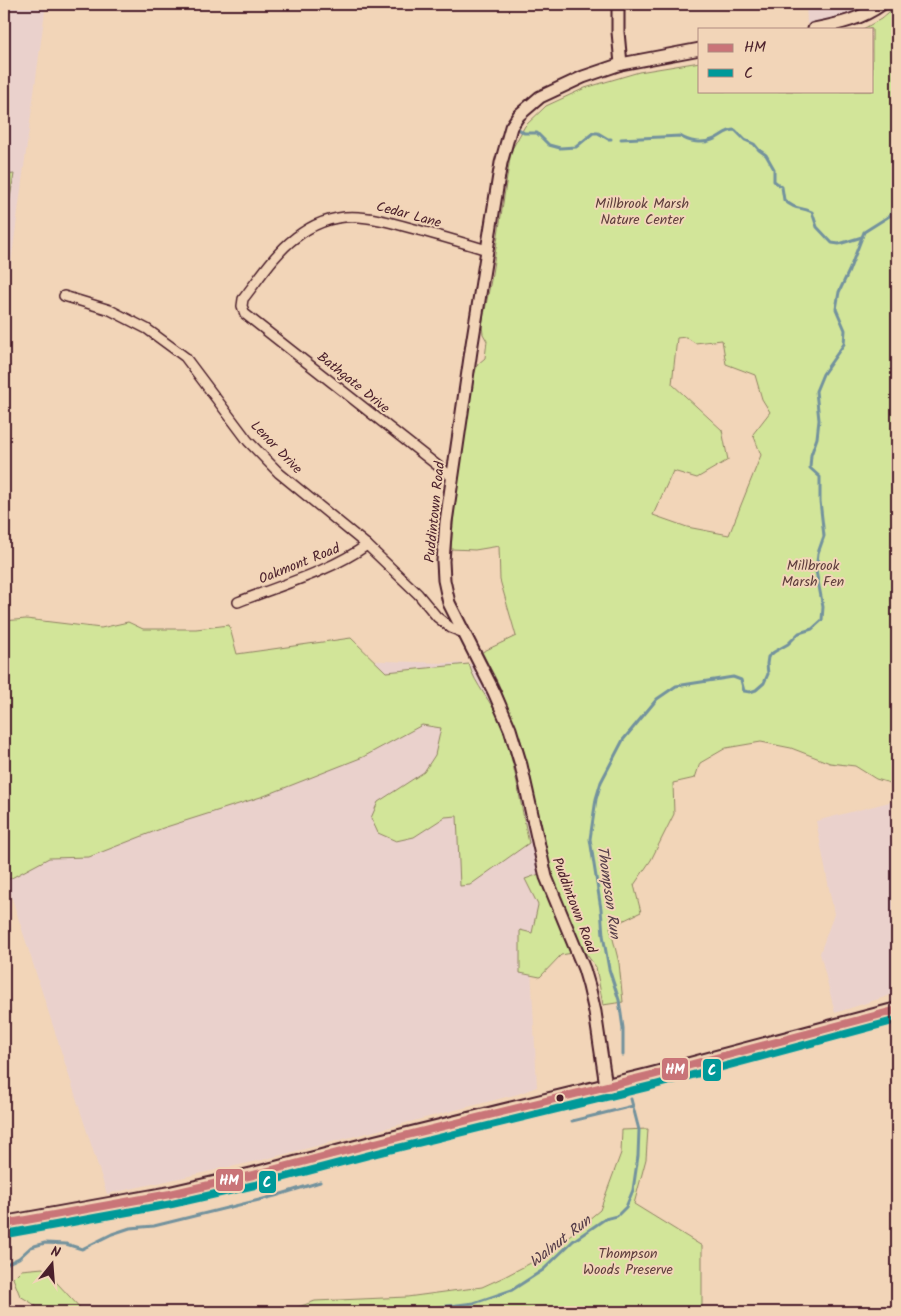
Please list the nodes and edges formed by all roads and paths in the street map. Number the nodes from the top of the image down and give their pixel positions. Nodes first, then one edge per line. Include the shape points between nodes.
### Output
1 (618, 4) edge
2 (882, 4) edge
3 (819, 28) edge
4 (698, 49) edge
5 (621, 64) junction
6 (487, 250) junction
7 (64, 296) dead end
8 (242, 306) joint
9 (452, 477) junction
10 (367, 545) junction
11 (238, 602) dead end
12 (464, 633) junction
13 (897, 1010) edge
14 (606, 1086) junction
15 (4, 1224) edge

1 - 5 street
2 - 3 street via 862,16
4 - 5 street, Puddintown Road
5 - 6 street, Puddintown Road via 540,97 519,115 508,135 501,163
6 - 8 street, Cedar Lane via 374,218 332,218 293,238 243,299
6 - 9 street, Puddintown Road
7 - 10 street, Lenor Drive via 110,310 147,329 185,357 248,441 279,473
8 - 9 street, Bathgate Drive via 245,314
9 - 12 street, Puddintown Road via 444,580 449,603
10 - 11 street, Oakmont Road via 351,557
10 - 12 street, Lenor Drive via 437,617
12 - 14 street, Puddintown Road via 510,729 546,877 589,986
13 - 14 main road
14 - 15 main road via 234,1180

